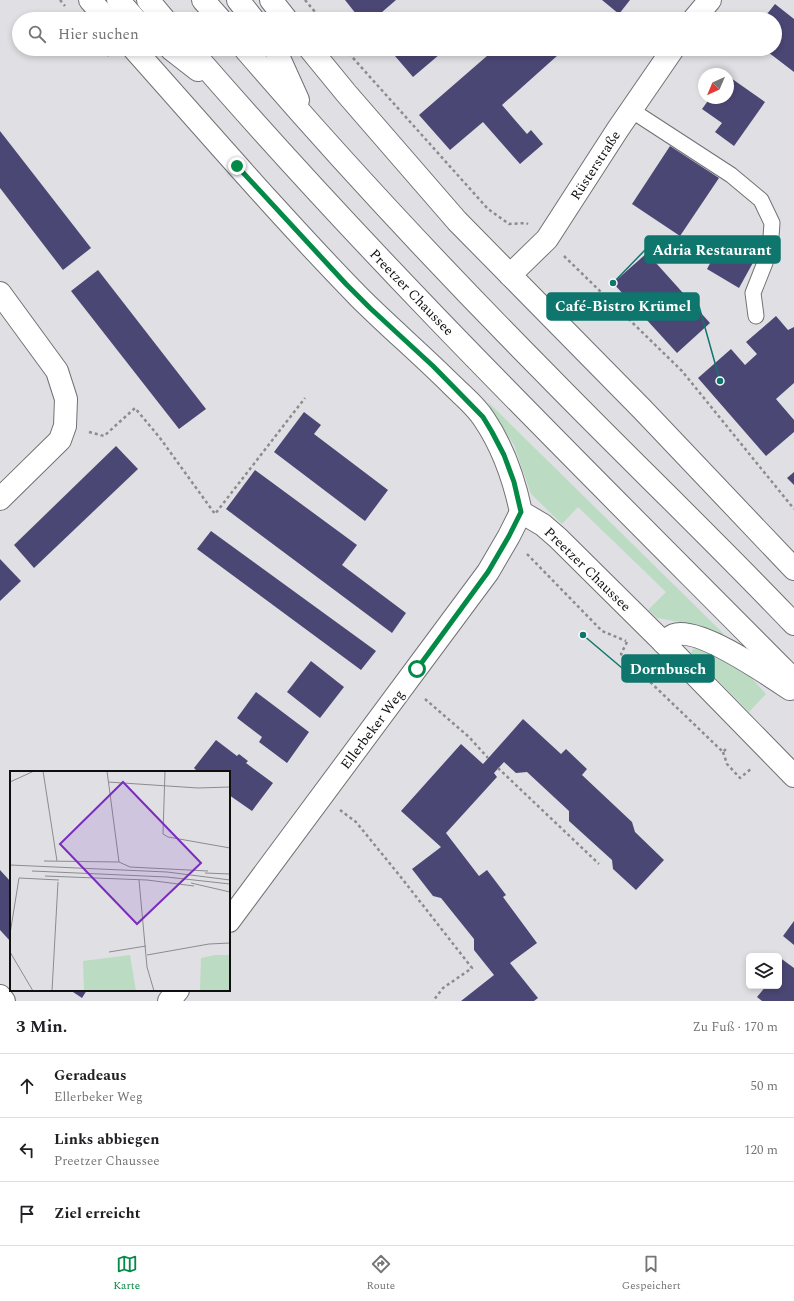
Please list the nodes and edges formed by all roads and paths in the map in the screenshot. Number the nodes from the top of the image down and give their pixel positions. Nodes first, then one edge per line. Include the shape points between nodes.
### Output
1 (90, 0) edge
2 (118, 0) edge
3 (148, 0) edge
4 (203, 0) edge
5 (238, 0) edge
6 (271, 0) edge
7 (305, 0) edge
8 (710, 0) edge
9 (101, 12) edge
10 (129, 12) edge
11 (158, 12) edge
12 (214, 12) edge
13 (247, 12) edge
14 (280, 12) edge
15 (315, 12) edge
16 (700, 12) edge
17 (140, 56) edge
18 (179, 56) edge
19 (196, 56) edge
20 (251, 56) edge
21 (278, 56) edge
22 (316, 56) edge
23 (351, 56) edge
24 (668, 56) edge
25 (228, 94) junction
26 (631, 110) junction
27 (309, 123) junction
28 (547, 239) junction
29 (510, 275) junction
30 (0, 293) edge
31 (756, 316) dead end
32 (304, 398) dead end
33 (65, 426) junction
34 (0, 499) edge
35 (794, 510) edge
36 (521, 512) junction
37 (794, 569) edge
38 (794, 624) edge
39 (627, 642) dead end
40 (663, 642) junction
41 (794, 680) edge
42 (406, 683) junction
43 (794, 692) edge
44 (728, 747) dead end
45 (723, 752) junction
46 (488, 758) dead end
47 (752, 767) dead end
48 (498, 768) dead end
49 (794, 776) edge
50 (322, 796) junction
51 (599, 864) dead end
52 (230, 920) edge
53 (177, 991) edge
54 (0, 996) edge
55 (4, 1001) edge
56 (169, 1001) edge
57 (433, 1001) edge

1 - 9 main road
2 - 10 main road
3 - 11 main road
4 - 12 main road
5 - 13 main road
6 - 14 main road
7 - 15 path
8 - 16 main road
17 - 36 main road via 324,261 483,417 504,455
18 - 25 main road
19 - 25 main road, Preetzer Chaussee
20 - 27 main road
21 - 27 main road
22 - 29 main road via 457,221
23 - 28 path via 488,209 509,224 526,223
24 - 26 main road, Rüsterstraße
25 - 41 main road, Preetzer Chaussee via 411,292
26 - 28 main road, Rüsterstraße
26 - 31 lane via 731,175 761,200 772,223 770,250 752,293
27 - 38 main road via 549,378
28 - 29 main road, Rüsterstraße
28 - 35 path via 682,371
29 - 37 main road
30 - 33 main road via 57,371 66,399
32 - 33 path via 214,514 160,438 135,408 104,436
33 - 34 main road via 60,440
36 - 40 main road, Preetzer Chaussee via 558,538
36 - 42 main road, Ellerbeker Weg via 488,572
39 - 45 path via 621,654
40 - 43 main road via 674,635 682,634 709,641 756,666
40 - 49 main road, Preetzer Chaussee
42 - 46 path via 469,737
42 - 50 main road, Ellerbeker Weg
44 - 45 path
45 - 47 path via 727,764 740,778
48 - 51 path
50 - 52 main road, Ellerbeker Weg
50 - 57 path via 356,822 472,968 443,988
53 - 56 main road
54 - 55 main road

